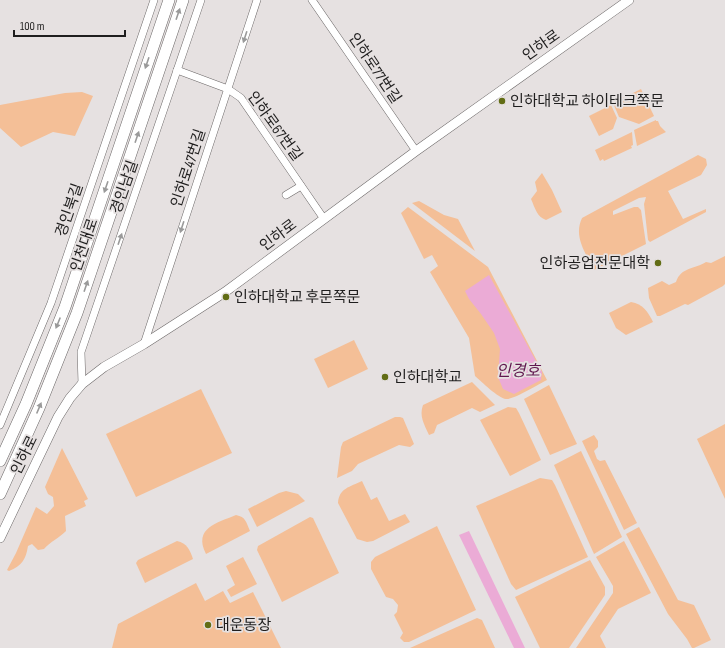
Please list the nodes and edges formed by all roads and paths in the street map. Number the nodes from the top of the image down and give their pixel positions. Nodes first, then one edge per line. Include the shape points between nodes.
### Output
1 (154, 0) edge
2 (169, 0) edge
3 (183, 0) edge
4 (201, 0) edge
5 (257, 0) edge
6 (312, 0) edge
7 (629, 0) edge
8 (177, 70) junction
9 (228, 89) junction
10 (416, 151) junction
11 (301, 186) junction
12 (286, 195) dead end
13 (324, 218) junction
14 (144, 344) junction
15 (82, 384) junction
16 (0, 425) edge
17 (0, 461) edge
18 (0, 494) edge
19 (0, 538) edge

1 - 16 street, 경인북길 via 51,303
2 -> 17 highway, 인천대로 via 65,307
18 -> 3 highway, 인천대로 via 39,408 77,313
4 - 8 street, 경인남길
5 -> 9 street, 인하로47번길
6 - 10 street, 인하로77번길
7 - 10 main road, 인하로
8 - 9 street, 인하로67번길
15 -> 8 street, 경인남길 via 81,352
9 - 11 street, 인하로67번길 via 241,98
9 -> 14 street, 인하로47번길
10 - 13 main road, 인하로
11 - 12 street
11 - 13 street, 인하로67번길
13 - 14 main road, 인하로 via 225,292
14 - 15 main road, 인하로 via 104,367
15 - 19 main road, 인하로 via 58,417

